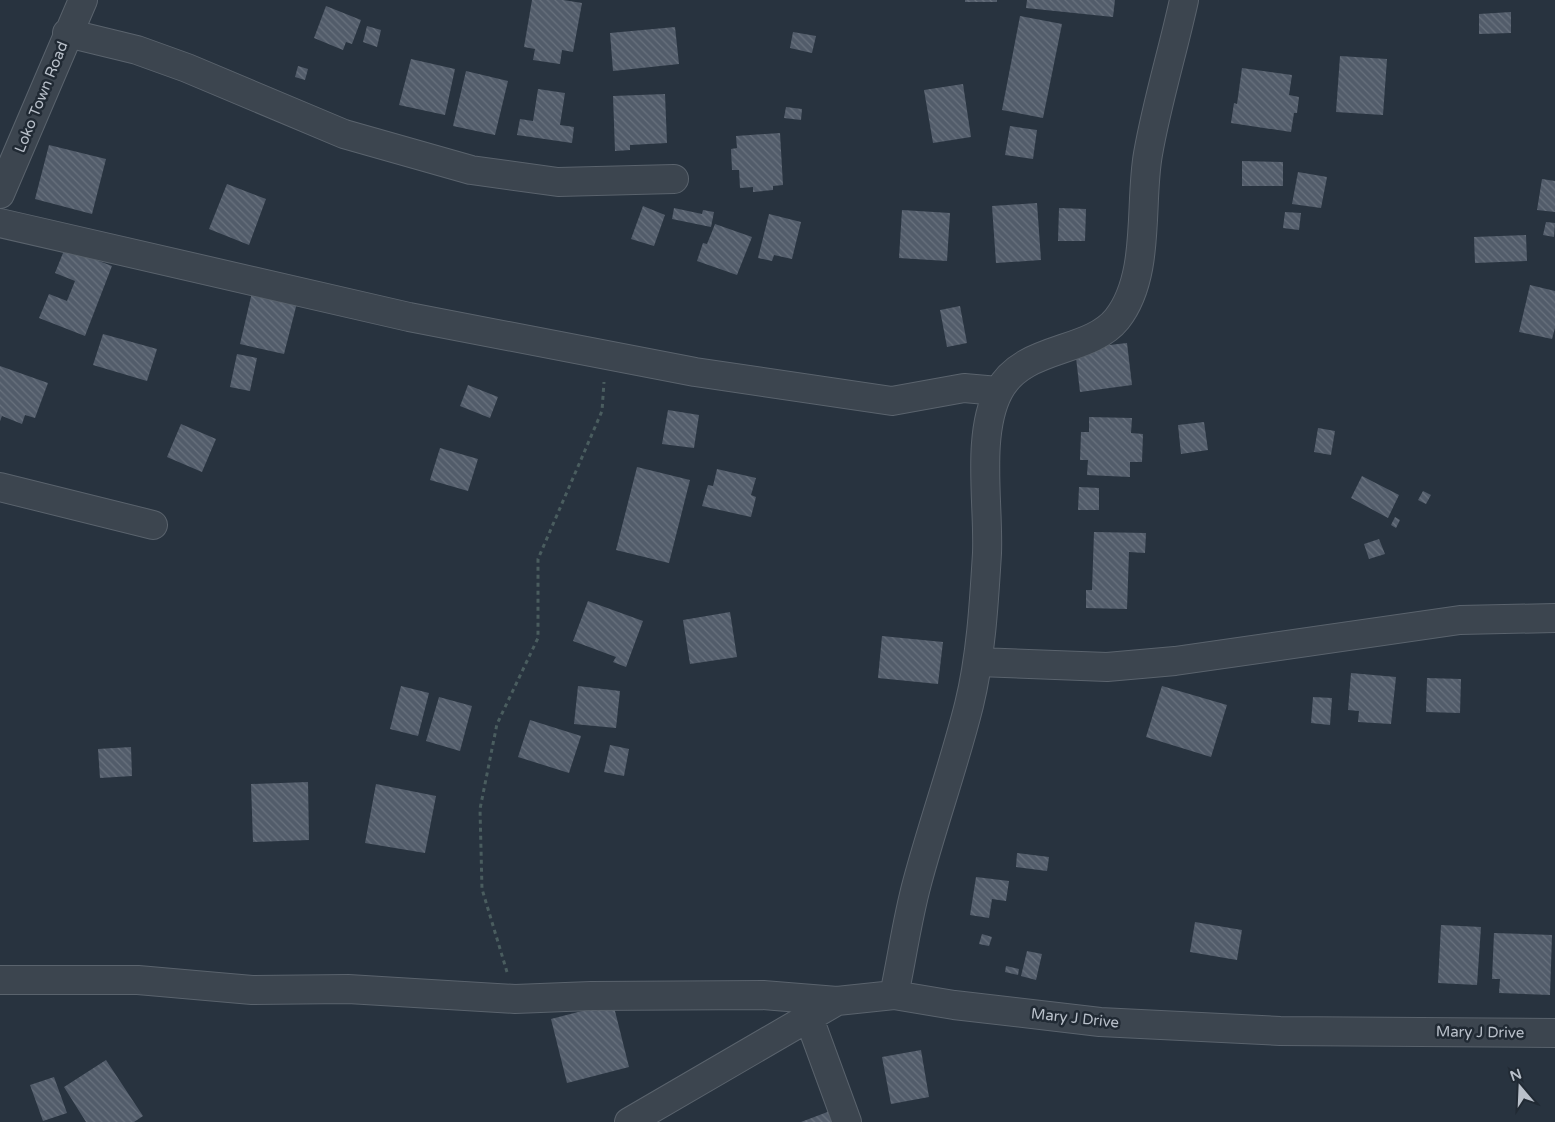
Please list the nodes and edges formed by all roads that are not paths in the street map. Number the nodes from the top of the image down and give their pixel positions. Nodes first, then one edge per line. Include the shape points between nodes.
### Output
1 (82, 0) edge
2 (1184, 0) edge
3 (67, 33) junction
4 (674, 179) dead end
5 (0, 194) edge
6 (0, 223) edge
7 (998, 391) junction
8 (0, 487) edge
9 (152, 525) dead end
10 (1555, 618) edge
11 (978, 662) junction
12 (0, 980) edge
13 (894, 995) junction
14 (837, 1001) junction
15 (809, 1018) junction
16 (1555, 1033) edge
17 (629, 1122) edge
18 (847, 1122) edge

1 - 3 street, Loko Town Road
2 - 7 street via 1147,156 1145,221 1136,275 1124,308 1104,330 1014,370
3 - 4 street via 138,50 344,134 470,170 558,182
3 - 5 street, Loko Town Road
6 - 7 street via 409,317 694,372 876,400 906,400 964,388
7 - 11 street via 985,454 987,552
8 - 9 street
10 - 11 street via 1460,620 1175,661 1107,667
11 - 13 street via 947,789 917,884
12 - 14 street via 138,980 252,990 348,989 515,999 763,995
13 - 14 street, Mary J Drive
13 - 16 street, Mary J Drive via 1100,1022 1280,1031
14 - 15 street, Mary J Drive
15 - 17 street, Mary J Drive
15 - 18 street

